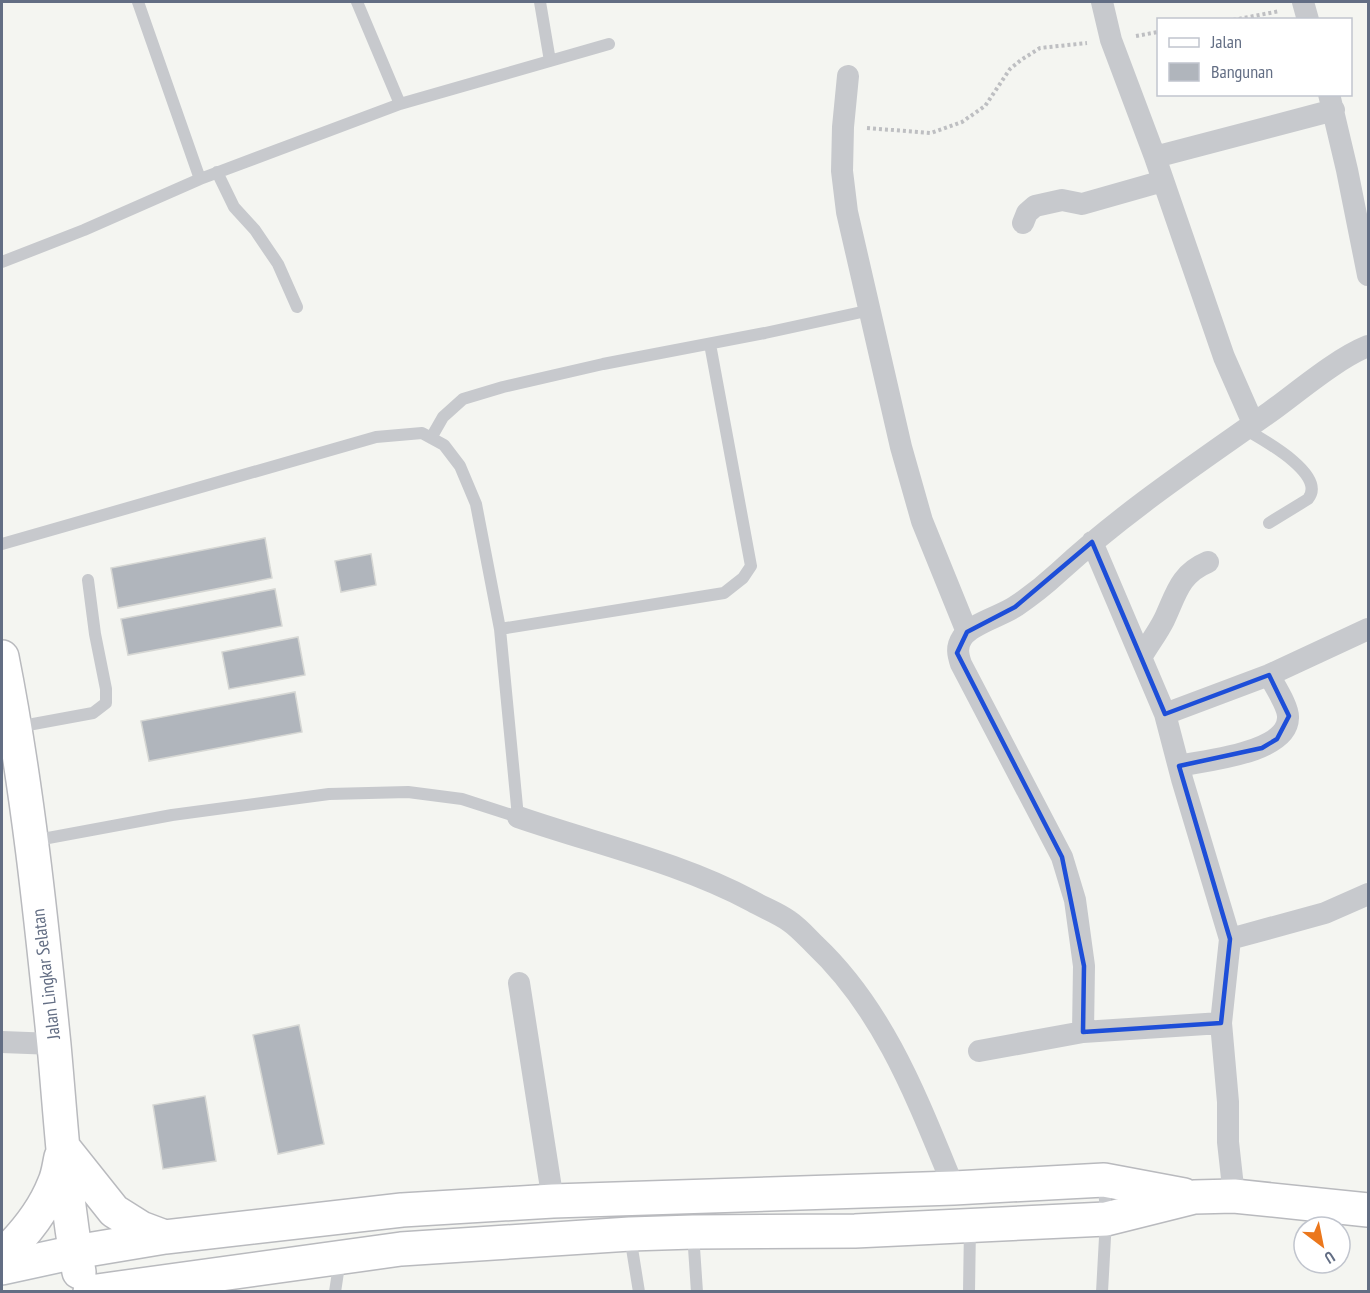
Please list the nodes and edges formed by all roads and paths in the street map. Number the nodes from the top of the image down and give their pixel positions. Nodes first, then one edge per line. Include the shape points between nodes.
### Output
1 (138, 2) edge
2 (357, 2) edge
3 (540, 2) edge
4 (1102, 2) edge
5 (1305, 9) edge
6 (1246, 18) edge
7 (1157, 32) edge
8 (1111, 40) junction
9 (609, 44) dead end
10 (550, 61) junction
11 (848, 76) dead end
12 (1331, 102) edge
13 (400, 105) junction
14 (843, 127) junction
15 (1155, 157) junction
16 (217, 172) junction
17 (200, 178) junction
18 (1163, 181) junction
19 (1023, 223) dead end
20 (2, 262) edge
21 (1368, 275) edge
22 (297, 308) dead end
23 (871, 310) junction
24 (710, 344) junction
25 (1368, 346) edge
26 (1248, 426) junction
27 (431, 438) junction
28 (1269, 523) dead end
29 (1092, 542) junction
30 (2, 544) edge
31 (1208, 562) dead end
32 (88, 580) dead end
33 (500, 629) junction
34 (1368, 629) edge
35 (967, 632) junction
36 (1142, 656) junction
37 (2, 657) edge
38 (1269, 675) junction
39 (1165, 714) junction
40 (16, 728) junction
41 (1179, 766) junction
42 (518, 817) junction
43 (30, 841) junction
44 (1368, 894) edge
45 (1230, 939) junction
46 (519, 983) dead end
47 (1221, 1023) junction
48 (1083, 1032) junction
49 (2, 1042) edge
50 (54, 1044) junction
51 (979, 1051) dead end
52 (63, 1147) junction
53 (1104, 1180) junction
54 (954, 1188) junction
55 (1234, 1196) junction
56 (1194, 1197) junction
57 (553, 1201) junction
58 (1368, 1210) edge
59 (1106, 1219) junction
60 (970, 1226) junction
61 (693, 1232) junction
62 (630, 1234) junction
63 (165, 1237) junction
64 (75, 1252) junction
65 (2, 1256) edge
66 (340, 1257) junction
67 (2, 1268) edge
68 (82, 1292) edge
69 (90, 1292) edge
70 (335, 1292) edge
71 (639, 1292) edge
72 (697, 1292) edge
73 (969, 1292) edge
74 (1102, 1292) edge

1 - 17 lane
2 - 13 lane
3 - 10 lane
4 - 8 street
5 - 6 path
7 - 8 path
8 - 14 path via 1040,48 1010,69 985,106 962,122 931,133
8 - 15 street
9 - 10 lane
10 - 13 lane
11 - 14 street
12 - 15 street
12 - 21 street
13 - 16 lane
14 - 23 street via 842,171 847,212
15 - 18 street
16 - 17 lane
16 - 22 lane via 234,207 278,264
17 - 20 lane
18 - 19 street via 1082,204 1062,200 1035,206
18 - 26 street
23 - 24 lane
23 - 35 street via 901,447 922,521
24 - 27 lane via 603,364 463,399 443,417
24 - 33 lane via 750,566 743,578 724,593
25 - 26 street
26 - 28 lane via 1296,462 1312,488 1308,499
26 - 29 street
27 - 30 lane via 422,433 376,437
27 - 33 lane via 444,445 460,466 476,504
29 - 35 street via 1016,607
29 - 36 street
31 - 36 street via 1196,567 1180,584
32 - 40 lane via 106,703 93,713
33 - 42 lane
34 - 38 street
35 - 48 street via 957,653 961,664 1066,867 1084,966
36 - 39 street
37 - 40 main road, Jalan Lingkar Selatan
38 - 39 street
38 - 41 street via 1289,716 1286,731 1262,747
39 - 41 street
40 - 43 main road, Jalan Lingkar Selatan
41 - 45 street
42 - 43 lane via 462,799 408,792 329,794 172,815
42 - 54 street via 664,863 724,887 789,921 861,995 884,1032 912,1084
43 - 50 main road, Jalan Lingkar Selatan
44 - 45 street via 1325,913
45 - 47 street
46 - 57 street
47 - 48 street
47 - 55 street
48 - 51 street
49 - 50 street
50 - 52 main road, Jalan Lingkar Selatan
52 - 63 main road via 114,1211
52 - 64 main road, Jalan Lingkar Selatan
52 - 65 main road via 55,1183 40,1210 22,1237
53 - 54 main road
53 - 56 main road
53 - 59 lane
54 - 57 main road
55 - 56 main road
55 - 58 main road
56 - 59 main road
57 - 63 main road via 402,1210
59 - 60 main road
59 - 74 lane
60 - 61 main road
60 - 73 lane
61 - 62 main road
61 - 72 lane
62 - 66 main road via 401,1249
62 - 71 lane
63 - 64 main road
64 - 67 main road
64 - 68 main road, Jalan Lingkar Selatan
66 - 69 main road
66 - 70 lane

